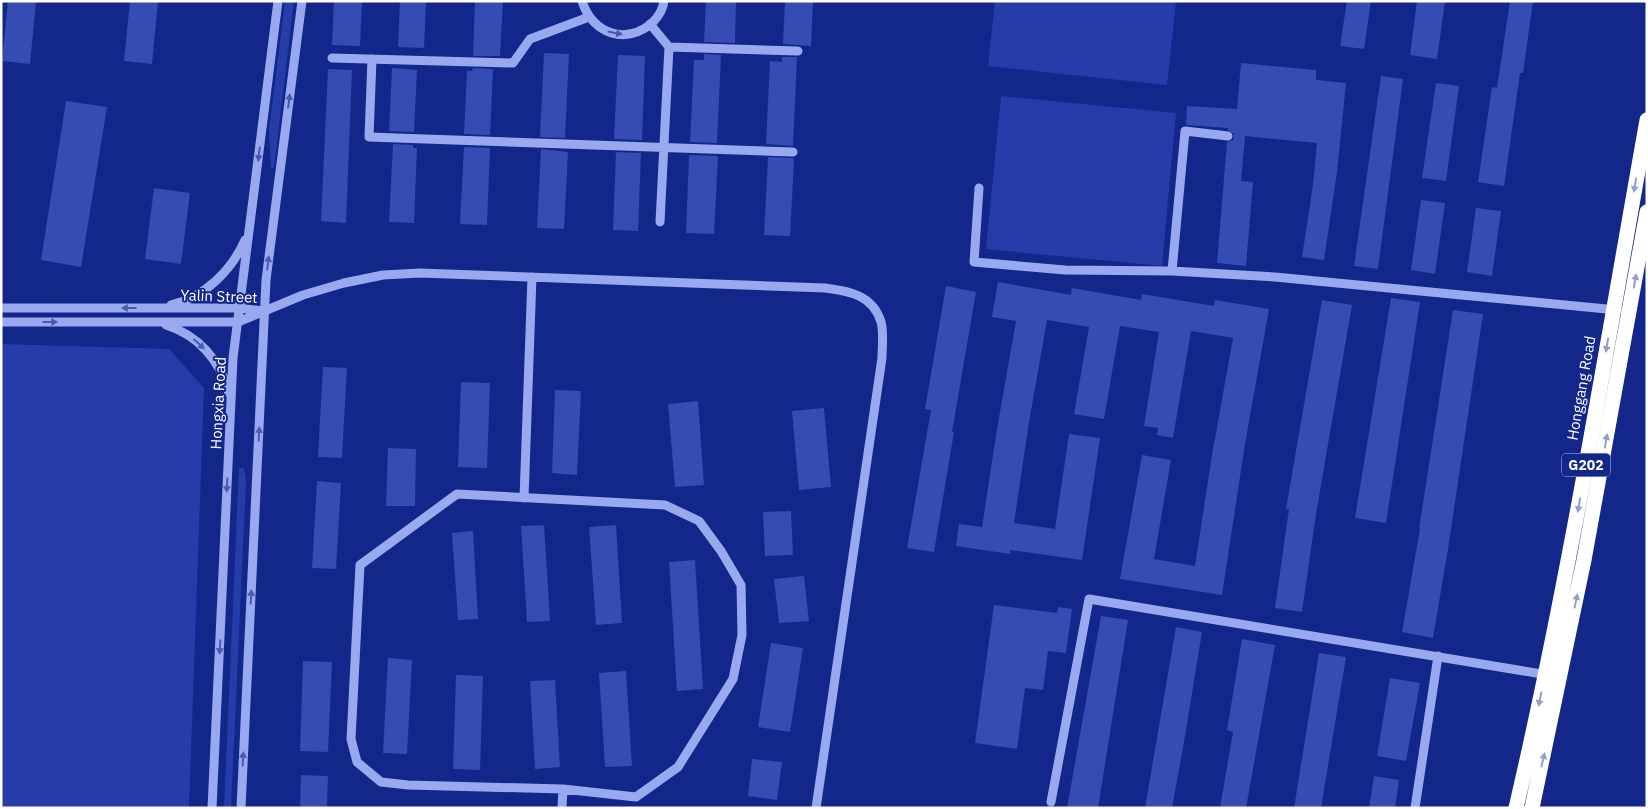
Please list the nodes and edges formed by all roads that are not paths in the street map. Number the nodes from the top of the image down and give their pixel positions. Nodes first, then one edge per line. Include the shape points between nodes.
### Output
1 (278, 1) edge
2 (302, 1) edge
3 (582, 1) edge
4 (664, 1) edge
5 (589, 17) junction
6 (650, 24) junction
7 (669, 47) junction
8 (798, 51) dead end
9 (332, 58) dead end
10 (372, 59) junction
11 (1647, 120) edge
12 (1228, 136) dead end
13 (663, 147) junction
14 (794, 152) dead end
15 (979, 188) dead end
16 (1647, 212) edge
17 (660, 222) dead end
18 (250, 228) junction
19 (1172, 271) junction
20 (532, 277) junction
21 (1, 308) edge
22 (156, 308) junction
23 (240, 308) junction
24 (1613, 310) junction
25 (265, 311) junction
26 (1629, 311) junction
27 (1, 322) edge
28 (156, 322) junction
29 (238, 322) junction
30 (231, 401) junction
31 (524, 498) junction
32 (1438, 656) junction
33 (1545, 674) junction
34 (1561, 677) junction
35 (563, 789) junction
36 (1051, 802) dead end
37 (212, 808) edge
38 (241, 808) edge
39 (562, 808) edge
40 (816, 808) edge
41 (1415, 808) edge
42 (1516, 808) edge
43 (1532, 808) edge

1 -> 18 street, Hongxia Road
25 -> 2 street via 267,271
3 - 5 street
4 - 6 street
5 -> 6 street via 604,30 618,35 632,34
5 - 10 street via 530,39 513,63
6 - 7 street
7 - 8 street
7 - 13 street
9 - 10 street
10 - 13 street via 369,137
11 -> 24 highway, Honggang Road / G202
12 - 19 street via 1184,131
13 - 14 street
13 - 17 street
15 - 19 street via 974,262 1066,270
26 -> 16 highway, G202
18 - 22 street via 241,250 214,282 179,304
18 - 23 street, Hongxia Road
19 - 24 street via 1275,277
20 - 25 street via 383,275 323,288
20 - 31 street
20 - 40 street via 825,288 858,295 870,304 881,323 882,358
22 -> 21 street, Yalin Street
22 - 23 street, Yalin Street
23 - 25 street, Yalin Street
23 - 29 street, Hongxia Road
24 - 26 street
24 -> 33 highway, Honggang Road / G202
25 - 29 street, Yalin Street
38 -> 25 street
34 -> 26 highway, G202
27 -> 28 street, Yalin Street
28 - 29 street, Yalin Street
28 -> 30 street via 192,337 206,350 218,365
29 - 30 street, Hongxia Road
30 -> 37 street, Hongxia Road
31 - 35 street via 665,505 699,521 741,585 742,635 733,679 678,767 636,797
31 - 35 street via 457,494 360,565 351,739 356,762 382,782
32 - 33 street
32 - 36 street via 1089,599
32 - 41 street
33 - 34 street
33 -> 42 highway, Honggang Road / G202
43 -> 34 highway, G202
35 - 39 street

